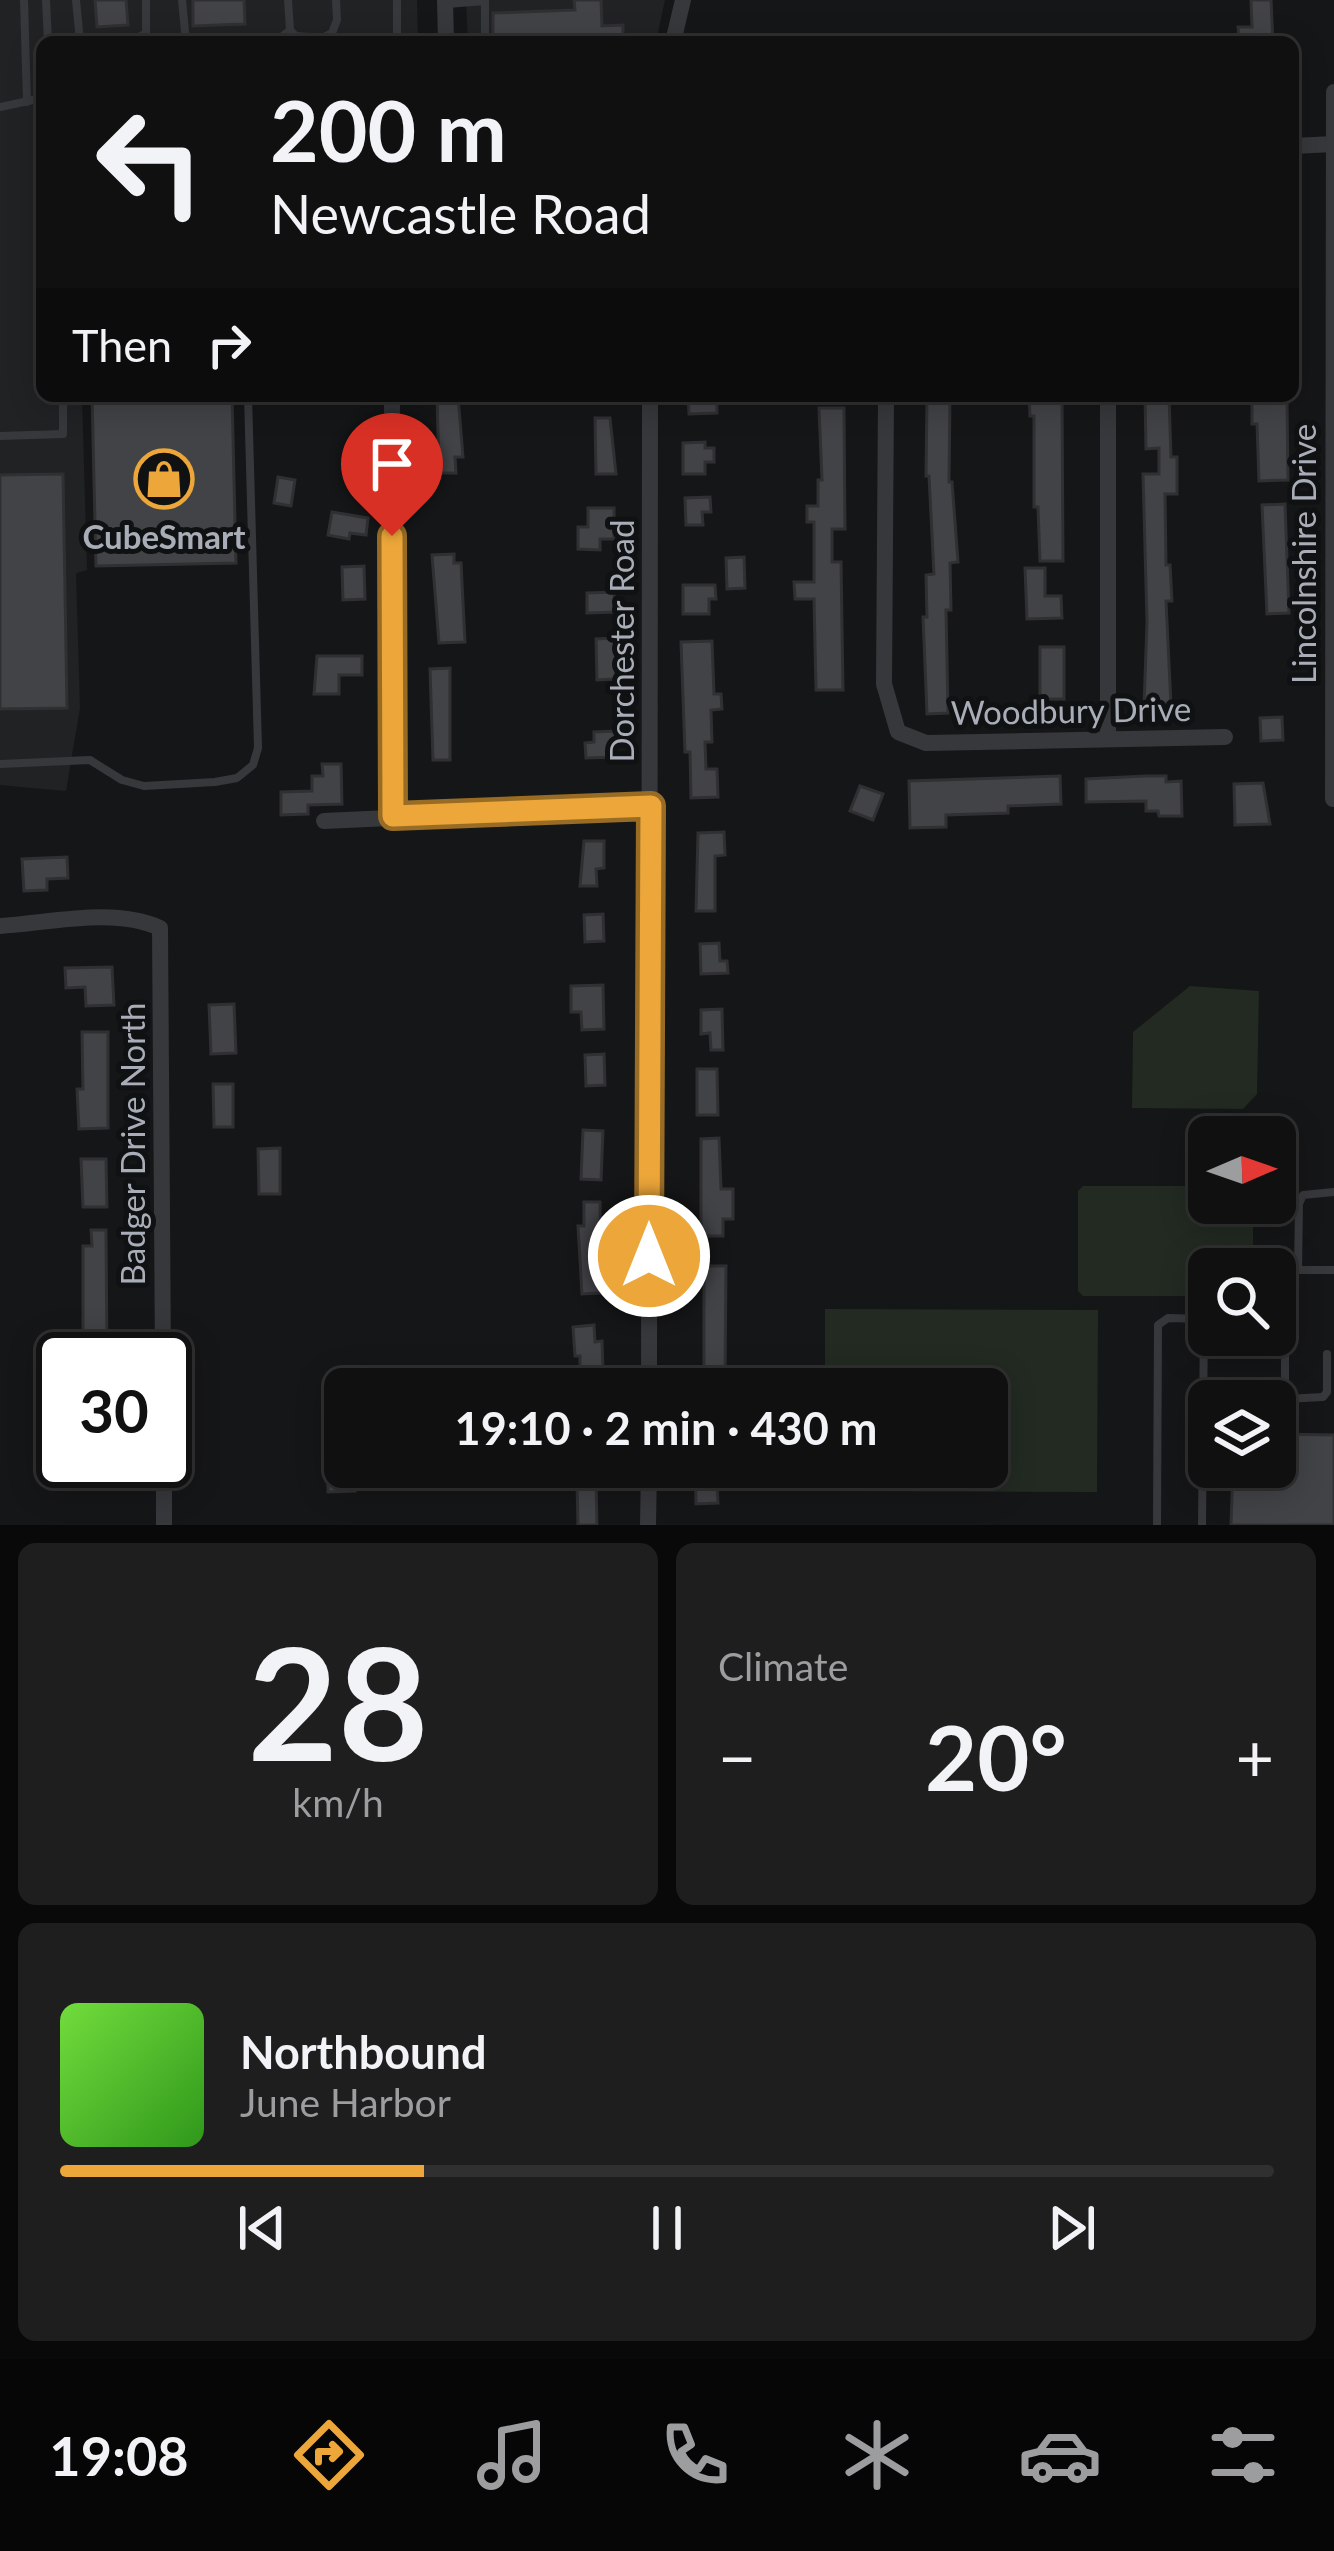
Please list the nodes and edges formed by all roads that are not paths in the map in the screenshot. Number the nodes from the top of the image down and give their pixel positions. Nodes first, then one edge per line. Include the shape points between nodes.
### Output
1 (24, 0) edge
2 (46, 0) edge
3 (76, 0) edge
4 (146, 0) edge
5 (182, 0) edge
6 (289, 0) edge
7 (336, 0) edge
8 (398, 0) edge
9 (683, 0) edge
10 (485, 1) edge
11 (445, 2) edge
12 (290, 30) junction
13 (48, 36) edge
14 (80, 36) edge
15 (141, 36) edge
16 (185, 36) edge
17 (282, 36) edge
18 (296, 36) edge
19 (326, 36) edge
20 (398, 36) edge
21 (446, 36) edge
22 (485, 36) edge
23 (675, 36) edge
24 (1334, 92) edge
25 (36, 100) edge
26 (27, 102) junction
27 (0, 106) edge
28 (1334, 144) edge
29 (1299, 146) edge
30 (63, 402) edge
31 (248, 402) edge
32 (392, 402) edge
33 (650, 402) edge
34 (886, 402) edge
35 (1108, 402) edge
36 (0, 436) edge
37 (1225, 736) dead end
38 (1108, 737) junction
39 (0, 764) edge
40 (1333, 799) edge
41 (651, 806) junction
42 (393, 816) junction
43 (325, 821) dead end
44 (0, 926) edge
45 (1334, 1192) edge
46 (1298, 1270) joint
47 (1334, 1270) edge
48 (1188, 1319) edge
49 (163, 1332) edge
50 (1328, 1354) dead end
51 (649, 1368) edge
52 (1296, 1398) edge
53 (164, 1488) edge
54 (649, 1488) edge
55 (1204, 1488) edge
56 (164, 1525) edge
57 (648, 1525) edge
58 (1157, 1525) edge
59 (1202, 1525) edge

1 - 26 lane
2 - 13 lane
3 - 14 lane
4 - 15 lane
5 - 16 lane
6 - 12 lane
7 - 19 lane via 337,20
8 - 20 lane
9 - 23 street
10 - 11 lane
10 - 22 lane
11 - 21 street
12 - 17 lane
12 - 18 lane
24 - 28 street, Lincolnshire Drive
25 - 26 lane
26 - 27 lane
28 - 29 street
28 - 40 street, Lincolnshire Drive
30 - 36 lane via 63,434
31 - 39 lane via 253,765 237,778 144,786 90,760
32 - 42 street
33 - 41 street, Dorchester Road
34 - 38 street, Woodbury Drive via 884,684 898,732 926,743
35 - 38 street
37 - 38 street, Woodbury Drive
41 - 42 street
41 - 51 street, Dorchester Road
42 - 43 street
44 - 49 street, Badger Drive North via 123,918 160,928
45 - 46 lane via 1312,1192 1298,1204
46 - 47 lane
48 - 58 lane via 1158,1325
50 - 52 lane via 1327,1392
53 - 56 street
54 - 57 street
55 - 59 lane

